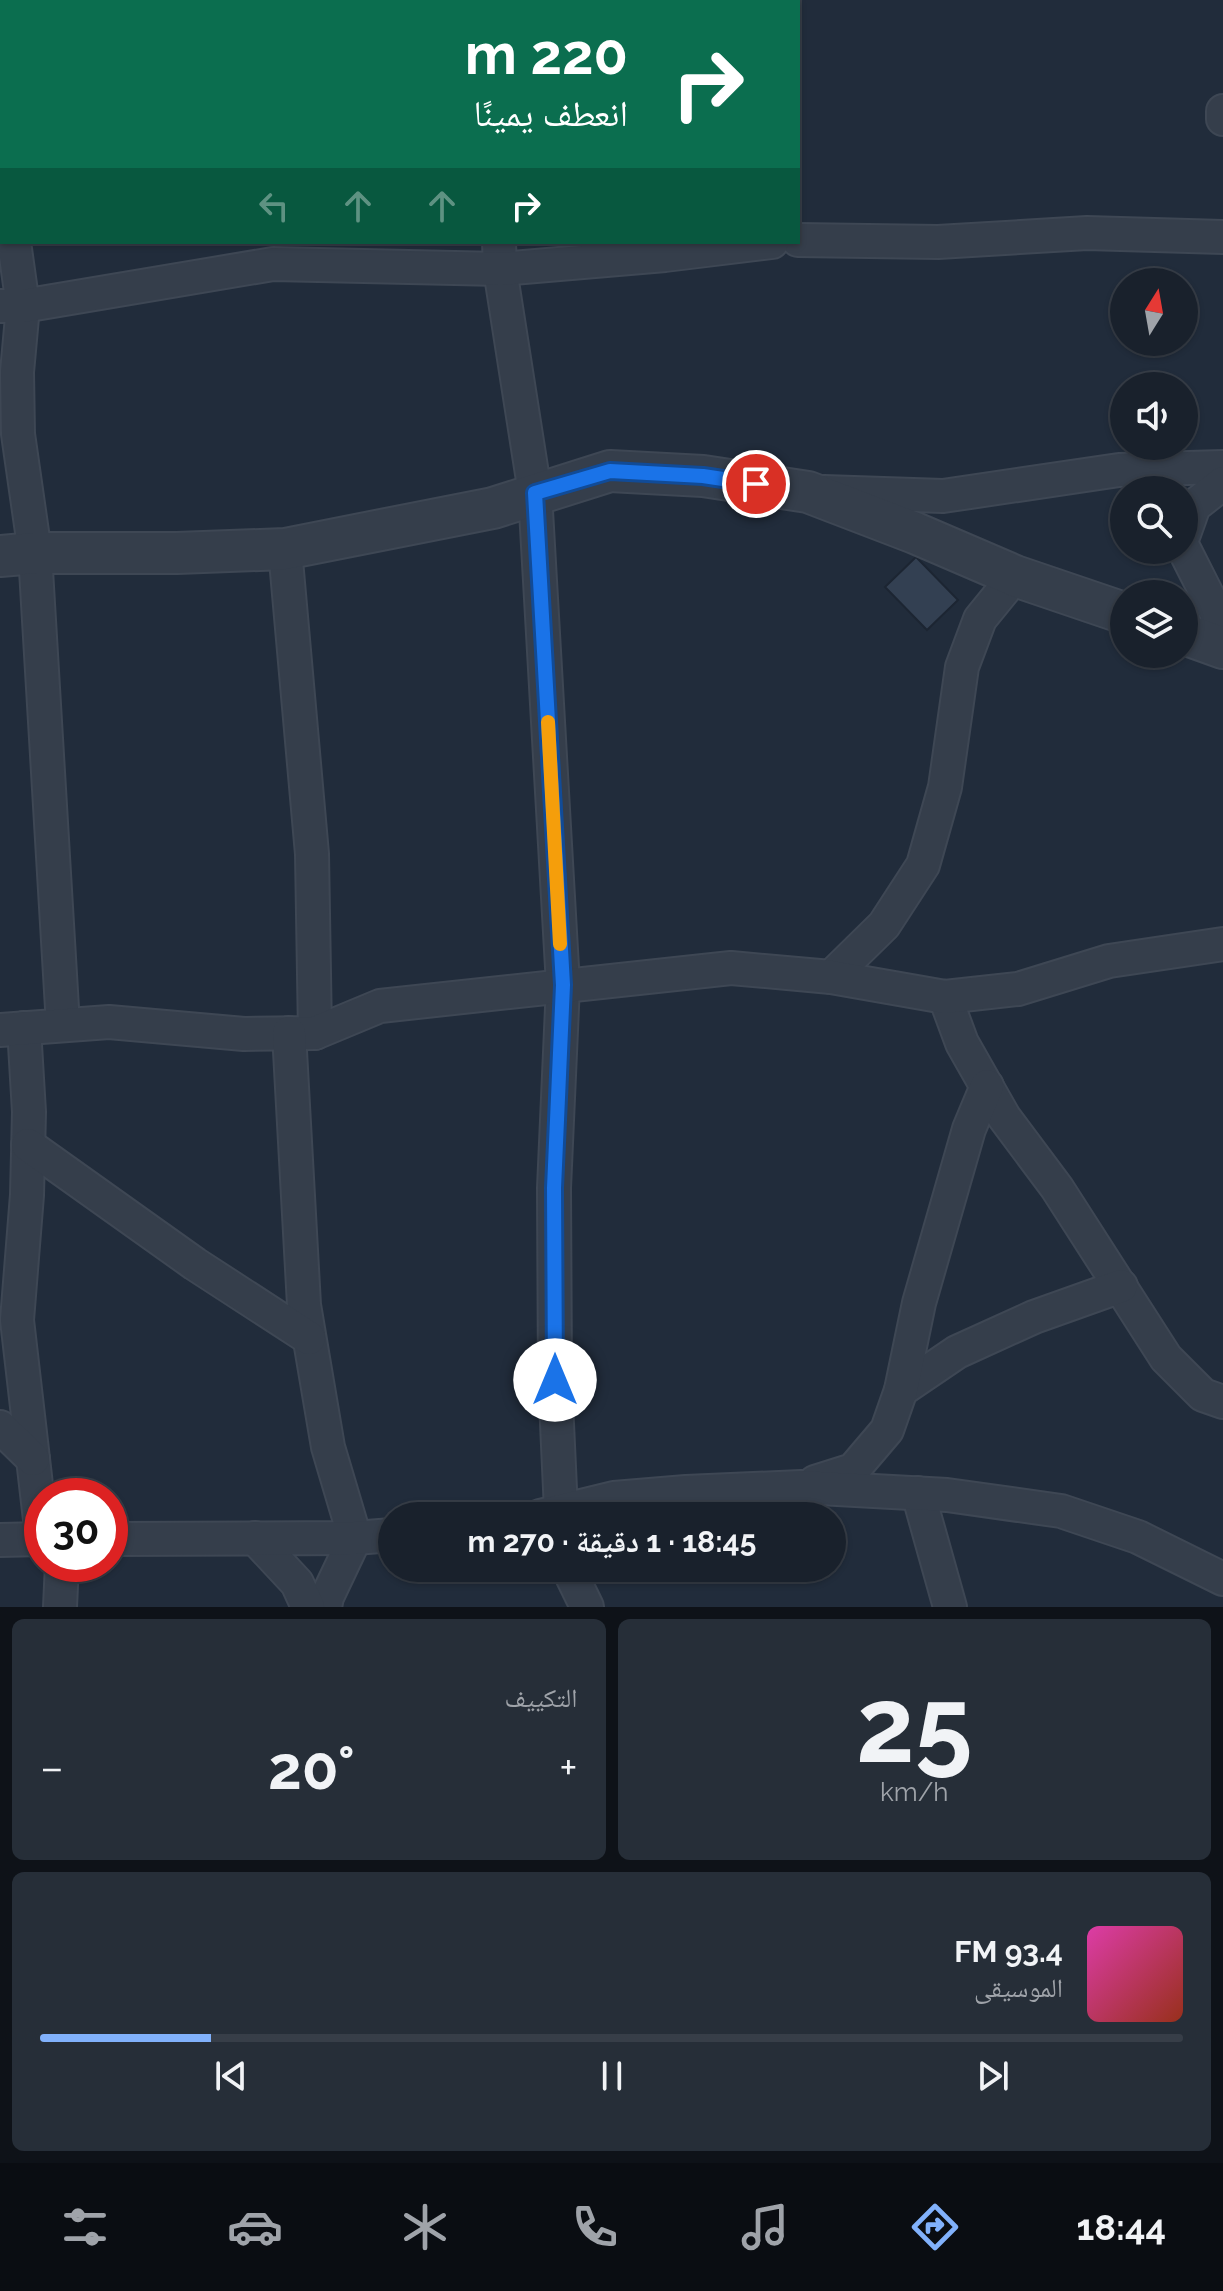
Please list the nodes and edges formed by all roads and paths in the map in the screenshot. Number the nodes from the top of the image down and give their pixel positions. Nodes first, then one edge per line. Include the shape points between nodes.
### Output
1 (1223, 111) edge
2 (1223, 119) edge
3 (1223, 237) edge
4 (800, 240) edge
5 (14, 244) edge
6 (727, 245) edge
7 (272, 253) edge
8 (500, 255) edge
9 (11, 306) edge
10 (1223, 467) edge
11 (1223, 483) edge
12 (808, 492) junction
13 (535, 493) junction
14 (1198, 503) edge
15 (285, 549) junction
16 (18, 554) edge
17 (1192, 564) edge
18 (1015, 576) junction
19 (1110, 608) edge
20 (1223, 626) edge
21 (1198, 639) edge
22 (1223, 648) edge
23 (1223, 944) edge
24 (831, 977) junction
25 (563, 985) junction
26 (945, 997) junction
27 (63, 1025) junction
28 (12, 1029) edge
29 (302, 1033) junction
30 (987, 1086) junction
31 (28, 1145) junction
32 (1121, 1286) junction
33 (309, 1338) junction
34 (901, 1390) junction
35 (1223, 1402) edge
36 (0, 1427) edge
37 (33, 1459) junction
38 (35, 1478) edge
39 (801, 1487) junction
40 (918, 1493) junction
41 (551, 1502) edge
42 (597, 1502) edge
43 (378, 1536) edge
44 (255, 1538) junction
45 (355, 1538) junction
46 (24, 1539) edge
47 (128, 1539) edge
48 (0, 1540) edge
49 (1223, 1579) edge
50 (61, 1582) edge
51 (575, 1582) edge
52 (60, 1607) edge
53 (308, 1607) edge
54 (325, 1607) edge
55 (587, 1607) edge
56 (950, 1607) edge

1 - 2 street
3 - 4 street via 1087,233 938,242
5 - 9 street
6 - 8 street
7 - 8 street
7 - 9 street
8 - 13 street
9 - 16 street via 17,372
10 - 12 street via 1119,470 943,496
11 - 14 street
12 - 13 street via 703,476 610,471
12 - 18 street
13 - 15 street via 493,508
13 - 25 street
15 - 16 street
15 - 29 street via 312,854
16 - 27 street
17 - 20 street
18 - 19 street
18 - 24 street via 980,619 962,667 945,787 923,865 884,925
21 - 22 street
23 - 26 street via 1109,961 1018,989
24 - 25 street via 731,968
24 - 26 street
25 - 29 street via 380,1006
25 - 41 street via 554,1188
26 - 30 street via 962,1043
27 - 28 street
27 - 29 street via 109,1022 244,1034
28 - 31 street via 29,1112
29 - 33 street via 304,1305
30 - 32 street
30 - 34 street via 969,1129 923,1288
31 - 33 street
31 - 37 street via 17,1320
32 - 34 street via 957,1352
32 - 35 street via 1166,1358 1203,1395
33 - 45 street via 328,1447
34 - 39 street via 887,1430 853,1470
36 - 37 street
37 - 38 street
39 - 40 street
39 - 42 street
40 - 49 street via 1061,1511 1138,1537
40 - 56 street
43 - 45 street
44 - 45 street
44 - 47 street
44 - 53 street via 297,1583
45 - 54 street
46 - 48 street
50 - 52 street
51 - 55 street

